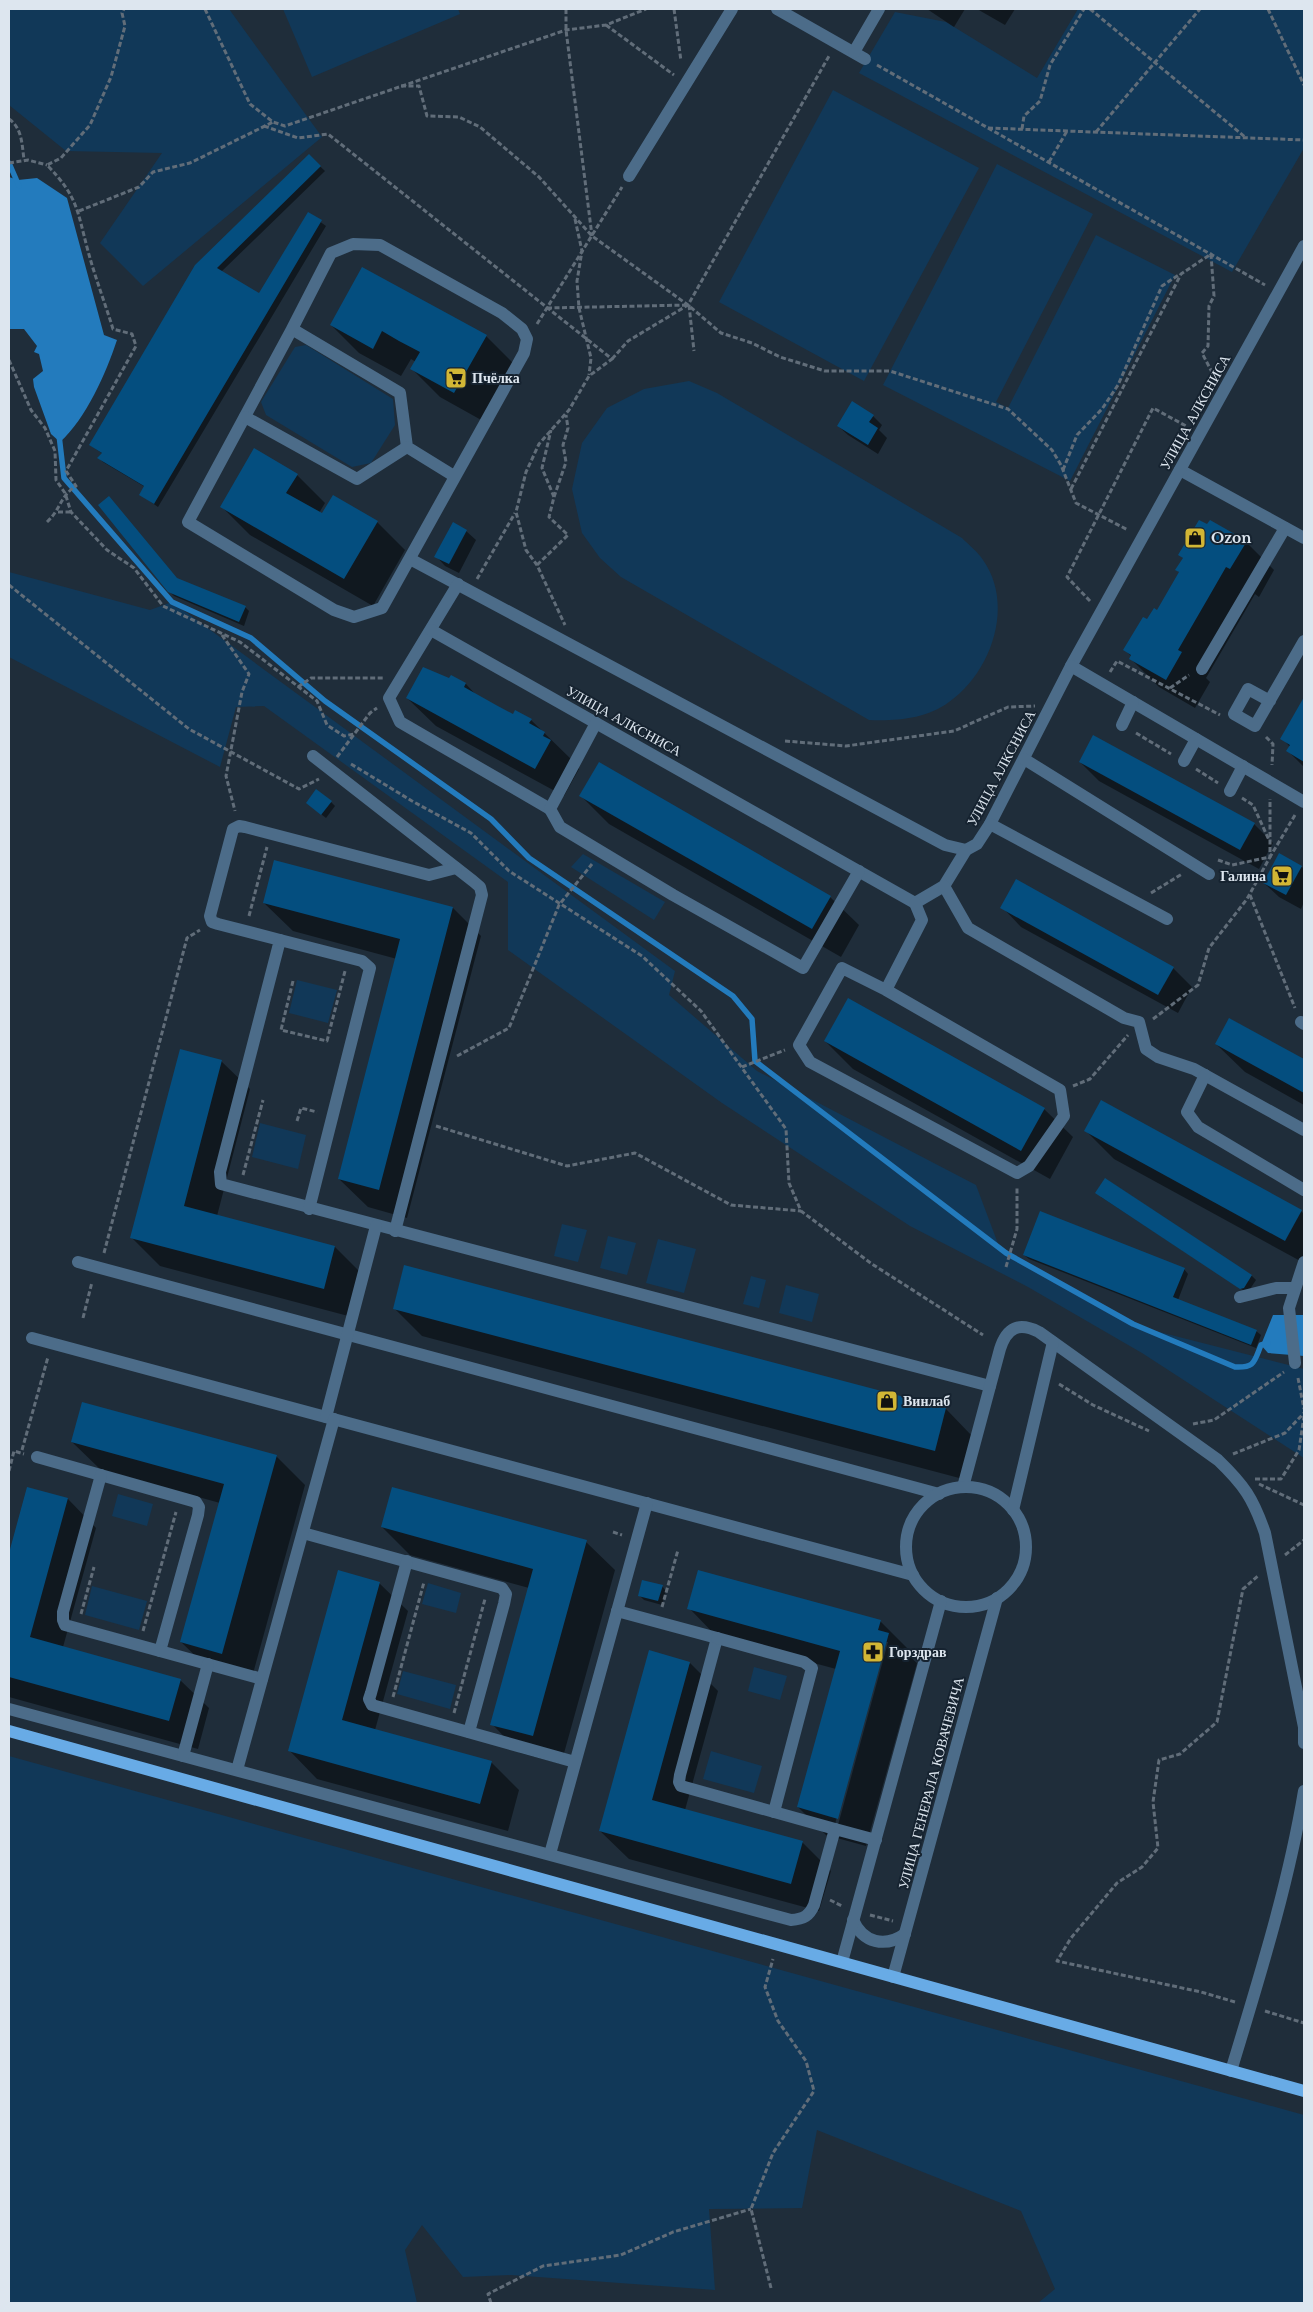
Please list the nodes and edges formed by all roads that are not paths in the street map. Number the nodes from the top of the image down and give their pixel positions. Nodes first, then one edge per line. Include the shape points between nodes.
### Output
1 (732, 9) edge
2 (777, 9) edge
3 (880, 9) edge
4 (854, 52) junction
5 (865, 58) road end
6 (629, 176) road end
7 (1304, 246) edge
8 (292, 329) junction
9 (245, 417) junction
10 (406, 447) junction
11 (1180, 470) junction
12 (454, 476) junction
13 (1285, 528) junction
14 (1304, 538) edge
15 (410, 559) junction
16 (458, 584) junction
17 (430, 630) junction
18 (1304, 641) edge
19 (1071, 666) junction
20 (1202, 669) dead end
21 (1270, 701) junction
22 (1133, 702) junction
23 (596, 723) junction
24 (1122, 725) road end
25 (1196, 739) junction
26 (312, 756) dead end
27 (1024, 759) junction
28 (1184, 761) road end
29 (1243, 766) junction
30 (1230, 791) road end
31 (1304, 802) edge
32 (550, 809) junction
33 (990, 824) junction
34 (966, 850) junction
35 (456, 868) junction
36 (859, 871) junction
37 (1209, 874) dead end
38 (944, 886) junction
39 (915, 903) junction
40 (1167, 919) dead end
41 (280, 940) junction
42 (886, 990) junction
43 (1205, 1075) junction
44 (1304, 1130) edge
45 (1304, 1190) edge
46 (308, 1209) junction
47 (376, 1226) junction
48 (395, 1231) junction
49 (78, 1262) dead end
50 (1304, 1262) edge
51 (1295, 1288) junction
52 (1240, 1297) dead end
53 (347, 1334) junction
54 (32, 1338) dead end
55 (1053, 1342) junction
56 (1295, 1363) road end
57 (990, 1386) junction
58 (330, 1418) junction
59 (37, 1457) road end
60 (101, 1475) junction
61 (963, 1487) junction
62 (939, 1494) junction
63 (647, 1503) junction
64 (1013, 1510) junction
65 (303, 1533) junction
66 (407, 1561) junction
67 (913, 1575) junction
68 (997, 1598) junction
69 (941, 1601) junction
70 (617, 1611) junction
71 (718, 1638) junction
72 (160, 1651) junction
73 (208, 1664) junction
74 (262, 1679) junction
75 (9, 1708) edge
76 (9, 1731) edge
77 (469, 1732) junction
78 (1304, 1743) edge
79 (183, 1756) junction
80 (575, 1762) junction
81 (237, 1770) junction
82 (1304, 1791) edge
83 (774, 1812) junction
84 (835, 1829) junction
85 (876, 1840) junction
86 (550, 1854) junction
87 (853, 1920) junction
88 (905, 1934) junction
89 (842, 1962) junction
90 (893, 1977) junction
91 (1231, 2071) junction
92 (1304, 2091) edge

1 - 6 street
2 - 4 street
3 - 4 street
4 - 5 street
7 - 11 street, УЛИЦА АЛКСНИСА
8 - 9 street
8 - 10 street via 400,393
8 - 12 street via 331,253 353,244 380,245 502,312 522,329 527,339 524,353
9 - 10 street via 358,479
9 - 15 street via 188,522 334,610 354,616 382,608
10 - 12 street
11 - 13 street
11 - 19 street, УЛИЦА АЛКСНИСА
12 - 15 street
13 - 14 street
13 - 20 street
15 - 16 street
16 - 17 street
16 - 34 street via 946,845
17 - 23 street, УЛИЦА АЛКСНИСА
17 - 32 street via 389,698 400,722
18 - 21 street
19 - 22 street
19 - 27 street, УЛИЦА АЛКСНИСА
21 - 21 street via 1255,726 1234,714 1248,689
22 - 24 street
22 - 25 street
23 - 32 street
23 - 36 street, УЛИЦА АЛКСНИСА
25 - 28 street
25 - 29 street
26 - 35 street
27 - 33 street, УЛИЦА АЛКСНИСА
27 - 37 street
29 - 30 street
29 - 31 street
32 - 36 street via 560,827 803,968
33 - 34 street, УЛИЦА АЛКСНИСА via 977,844
33 - 40 street
34 - 38 street, УЛИЦА АЛКСНИСА
35 - 41 street via 429,875 239,826 229,838 210,911 212,922
35 - 48 street via 480,887 482,895
36 - 39 street, УЛИЦА АЛКСНИСА
38 - 39 street, УЛИЦА АЛКСНИСА
38 - 43 street via 968,928 1124,1018 1139,1022 1146,1049
39 - 42 street via 922,920
41 - 46 street via 220,1172 221,1184
41 - 46 street via 348,958 370,968
42 - 42 street via 842,968 799,1045 810,1062 1017,1173 1029,1166 1064,1116 1060,1090
43 - 44 street
43 - 45 street via 1187,1112 1198,1127
46 - 47 street
47 - 48 street
47 - 53 street
48 - 57 street
49 - 53 street
50 - 51 street
51 - 52 street via 1276,1288
51 - 56 street via 1289,1308
53 - 58 street
53 - 62 street
54 - 58 street
55 - 57 street via 1030,1327 1010,1329 1002,1343
55 - 64 street
55 - 78 street via 1218,1460 1238,1479 1255,1503 1266,1533 1304,1727
57 - 61 street
58 - 63 street
58 - 65 street
59 - 60 street
60 - 72 street via 196,1502 199,1507
60 - 72 street via 62,1620 71,1627
61 - 62 street
61 - 64 street via 997,1495
62 - 67 street via 924,1504 908,1531 906,1546
63 - 67 street
63 - 70 street
64 - 68 street via 1024,1532 1024,1563 1008,1590
65 - 66 street
65 - 74 street
66 - 77 street via 502,1588 506,1594
66 - 77 street via 369,1699 372,1705
67 - 69 street via 923,1589
68 - 69 street via 966,1607
68 - 88 street, УЛИЦА ГЕНЕРАЛА КОВАЧЕВИЧА
69 - 85 street
70 - 71 street
70 - 80 street
71 - 83 street via 804,1662 812,1668
71 - 83 street via 679,1782 686,1788
72 - 73 street
73 - 74 street
73 - 79 street
74 - 81 street
75 - 79 street
76 - 89 main road
77 - 80 street
79 - 81 street
80 - 86 street
81 - 86 street
82 - 91 street via 1294,1851
83 - 84 street
84 - 85 street
84 - 86 street via 810,1914 792,1920
85 - 87 street
87 - 88 street via 861,1933 874,1941 890,1942
87 - 89 street
88 - 90 street, УЛИЦА ГЕНЕРАЛА КОВАЧЕВИЧА
89 - 90 main road
90 - 91 main road
91 - 92 main road

